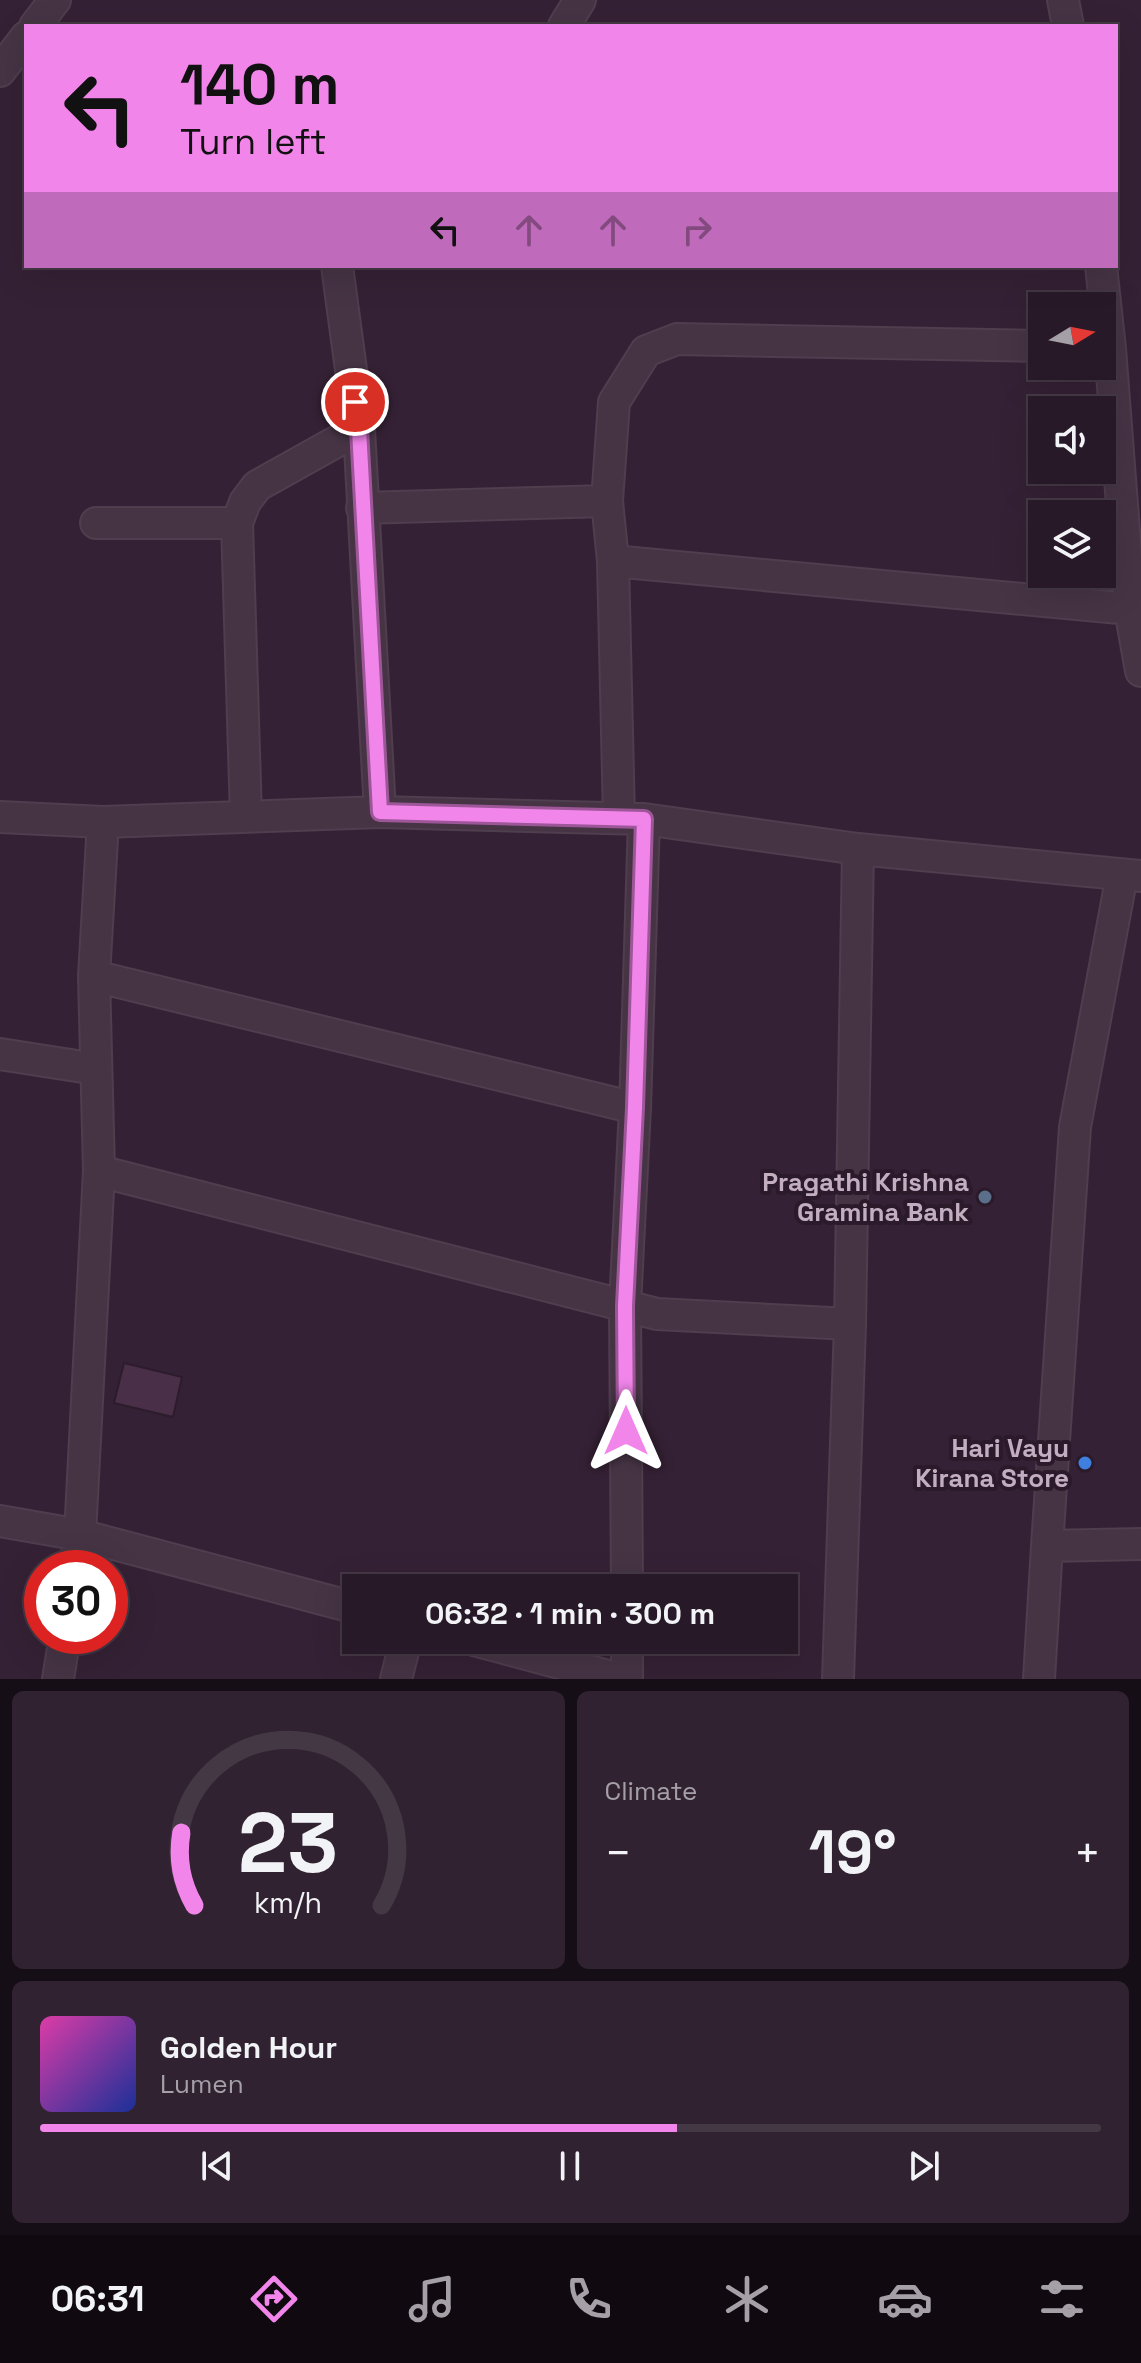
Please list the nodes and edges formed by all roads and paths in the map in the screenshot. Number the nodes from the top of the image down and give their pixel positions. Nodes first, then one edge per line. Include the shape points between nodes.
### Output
1 (55, 0) edge
2 (580, 0) edge
3 (1063, 0) edge
4 (37, 24) edge
5 (565, 24) edge
6 (1068, 24) edge
7 (24, 40) edge
8 (0, 71) edge
9 (337, 268) edge
10 (1101, 268) edge
11 (1103, 292) edge
12 (1028, 346) edge
13 (1109, 380) edge
14 (359, 429) junction
15 (607, 501) junction
16 (362, 508) junction
17 (96, 523) dead end
18 (237, 523) junction
19 (613, 561) junction
20 (1130, 609) junction
21 (1140, 654) edge
22 (380, 812) junction
23 (0, 817) edge
24 (246, 817) junction
25 (631, 819) junction
26 (103, 822) junction
27 (858, 849) junction
28 (1132, 875) edge
29 (94, 976) junction
30 (0, 1054) edge
31 (96, 1069) junction
32 (635, 1108) junction
33 (99, 1171) junction
34 (625, 1306) junction
35 (850, 1324) junction
36 (0, 1521) edge
37 (80, 1535) junction
38 (1141, 1544) edge
39 (1047, 1546) junction
40 (78, 1550) edge
41 (627, 1574) edge
42 (342, 1604) edge
43 (62, 1654) edge
44 (402, 1654) edge
45 (526, 1654) edge
46 (627, 1654) edge
47 (58, 1679) edge
48 (396, 1679) edge
49 (619, 1679) edge
50 (627, 1679) edge
51 (838, 1679) edge
52 (1039, 1679) edge

1 - 4 street
2 - 5 street
3 - 6 street
7 - 8 street
9 - 14 street
10 - 11 street
12 - 15 street via 677,339 646,351 614,402
13 - 20 street
14 - 16 street
14 - 18 street via 257,486
15 - 16 street
15 - 19 street
16 - 22 street
17 - 18 street
18 - 24 street
19 - 20 street
19 - 25 street
20 - 21 street
22 - 24 street
22 - 25 street
23 - 26 street
24 - 26 street
25 - 27 street
25 - 32 street
26 - 29 street
27 - 28 street
27 - 35 street
28 - 39 street via 1075,1127
29 - 31 street
29 - 32 street
30 - 31 street
31 - 33 street
32 - 34 street
33 - 34 street
33 - 37 street
34 - 35 street via 657,1314
34 - 41 street
35 - 51 street
36 - 37 street
37 - 40 street
37 - 42 street
38 - 39 street
39 - 52 street
43 - 47 street
44 - 48 street
45 - 49 street
46 - 50 street

